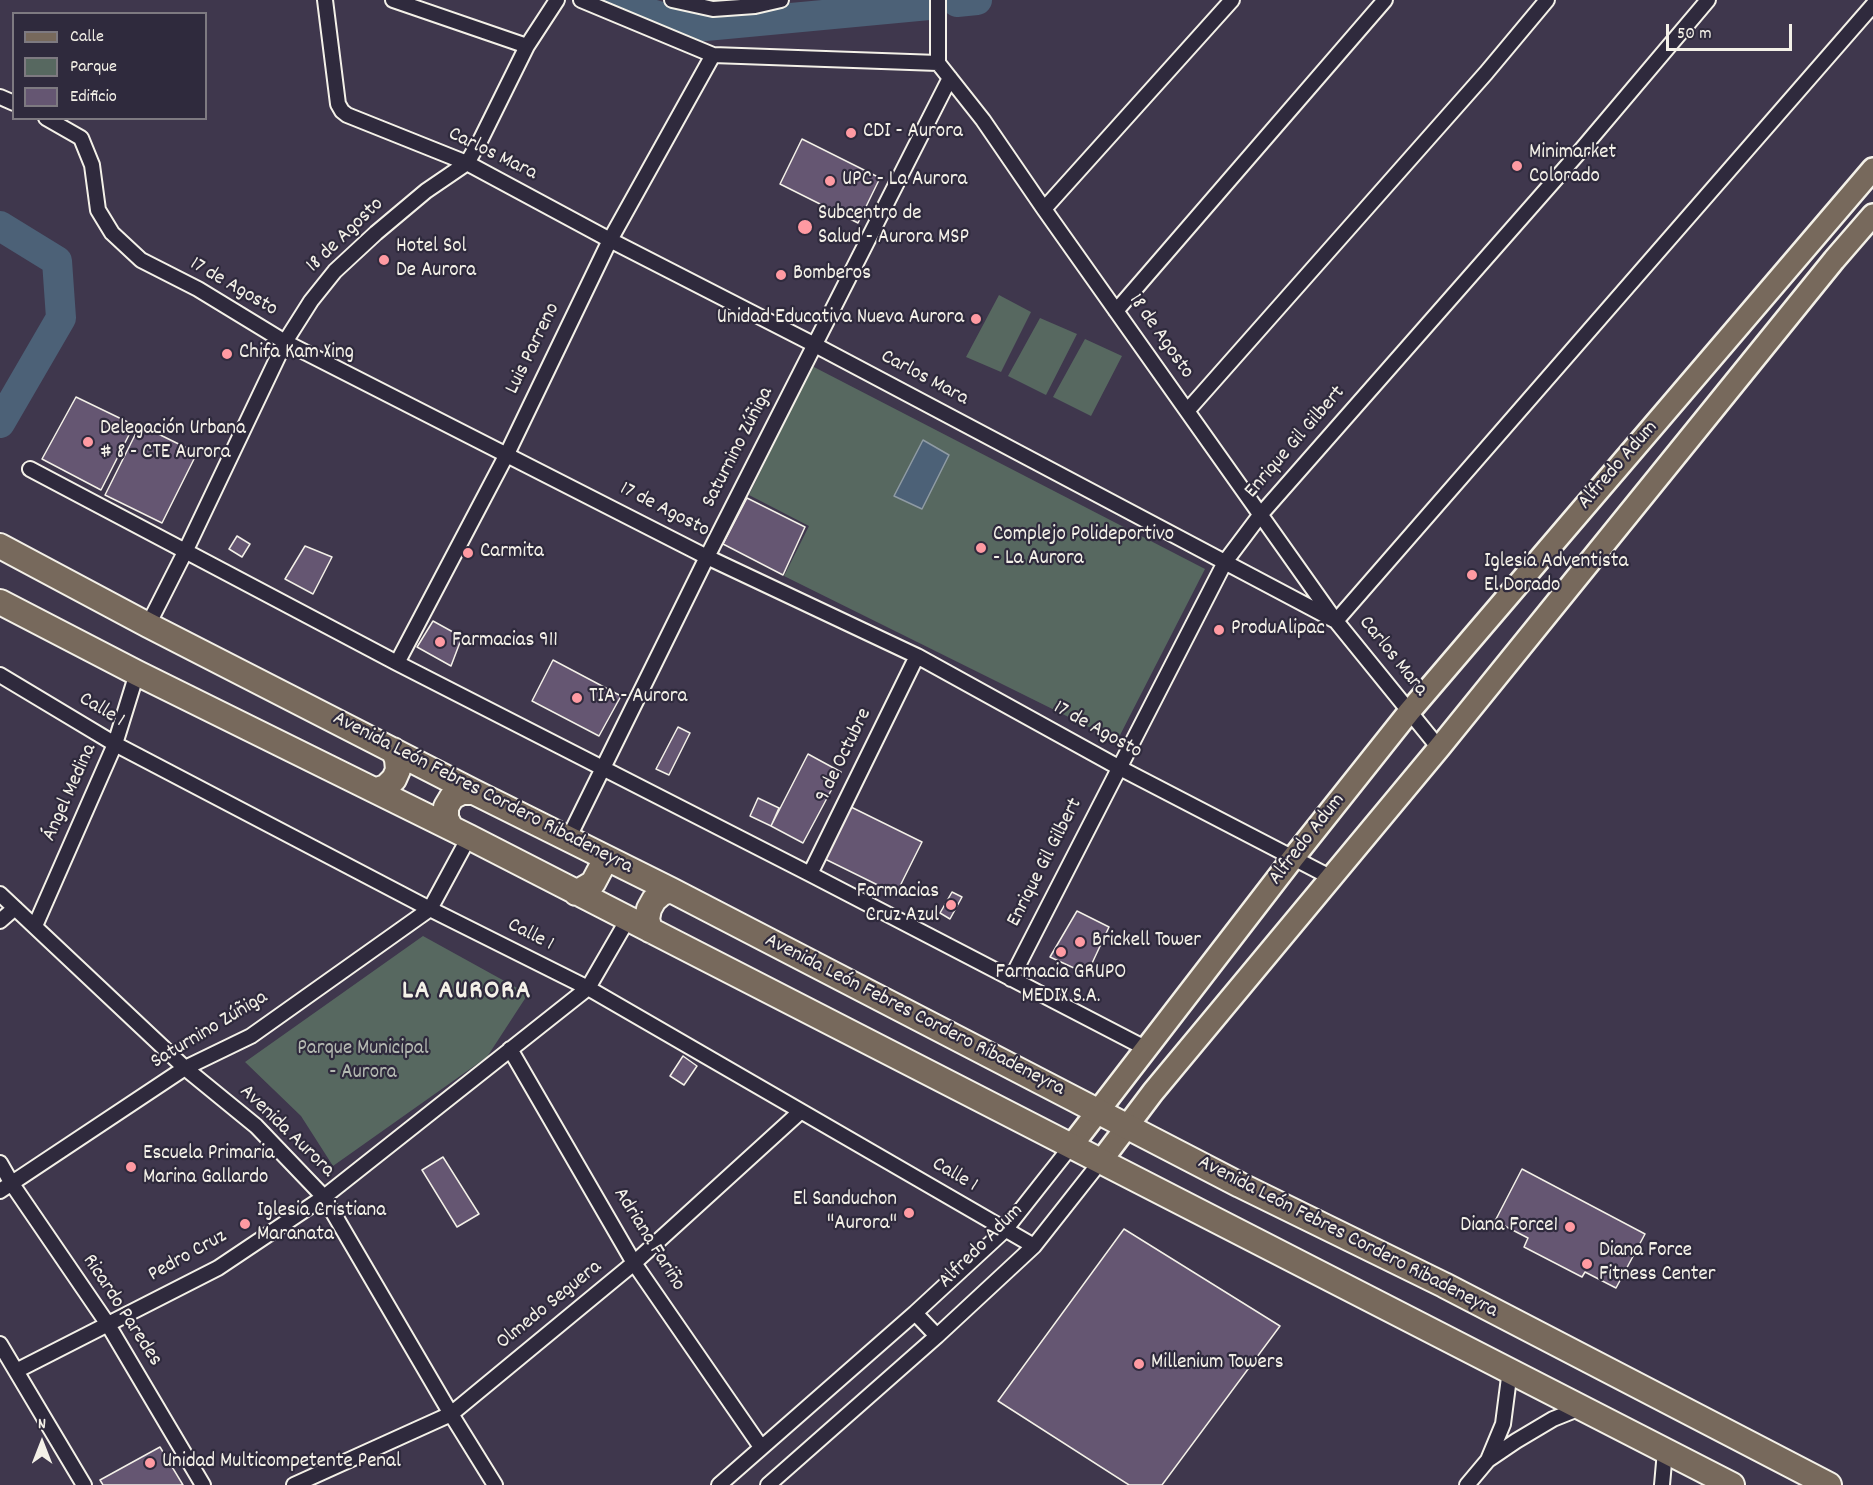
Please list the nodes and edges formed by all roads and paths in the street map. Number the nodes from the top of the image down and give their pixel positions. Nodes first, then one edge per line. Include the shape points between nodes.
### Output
1 (325, 0) edge
2 (393, 0) edge
3 (557, 0) edge
4 (581, 0) edge
5 (672, 0) edge
6 (781, 0) edge
7 (938, 0) edge
8 (1232, 0) edge
9 (1385, 0) edge
10 (1547, 0) edge
11 (1708, 0) edge
12 (1873, 5) edge
13 (527, 46) junction
14 (713, 55) junction
15 (938, 63) junction
16 (950, 78) junction
17 (50, 120) edge
18 (467, 163) junction
19 (1873, 169) edge
20 (1044, 209) junction
21 (1873, 215) edge
22 (610, 240) junction
23 (1116, 311) junction
24 (285, 342) junction
25 (815, 345) junction
26 (1187, 411) junction
27 (507, 454) junction
28 (30, 469) dead end
29 (1261, 514) junction
30 (0, 546) edge
31 (185, 552) junction
32 (707, 557) junction
33 (1225, 562) junction
34 (0, 602) edge
35 (1336, 621) junction
36 (148, 625) junction
37 (917, 656) junction
38 (397, 663) junction
39 (137, 673) junction
40 (0, 675) edge
41 (1409, 712) junction
42 (115, 744) junction
43 (1439, 748) junction
44 (393, 750) junction
45 (1118, 767) junction
46 (603, 768) junction
47 (377, 790) junction
48 (474, 792) junction
49 (460, 833) junction
50 (568, 839) junction
51 (602, 856) junction
52 (1293, 858) junction
53 (810, 874) junction
54 (1330, 877) junction
55 (671, 890) junction
56 (576, 892) junction
57 (0, 894) edge
58 (15, 908) junction
59 (430, 909) junction
60 (628, 919) junction
61 (0, 921) edge
62 (35, 926) junction
63 (650, 930) junction
64 (1011, 979) junction
65 (588, 988) junction
66 (510, 1049) junction
67 (1147, 1049) junction
68 (185, 1068) junction
69 (800, 1112) junction
70 (1099, 1112) junction
71 (1127, 1126) junction
72 (1072, 1145) junction
73 (1101, 1161) junction
74 (0, 1163) edge
75 (6, 1187) edge
76 (324, 1197) junction
77 (1005, 1230) junction
78 (1034, 1246) junction
79 (634, 1263) junction
80 (915, 1312) junction
81 (107, 1323) junction
82 (938, 1336) junction
83 (0, 1344) edge
84 (1510, 1370) junction
85 (16, 1371) junction
86 (1583, 1407) junction
87 (451, 1414) junction
88 (761, 1447) junction
89 (1665, 1451) junction
90 (1488, 1460) junction
91 (84, 1485) edge
92 (203, 1485) edge
93 (294, 1485) edge
94 (495, 1485) edge
95 (719, 1485) edge
96 (768, 1485) edge
97 (1467, 1485) edge
98 (1662, 1485) edge
99 (1732, 1485) edge
100 (1828, 1485) edge

1 - 18 street, Carlos Mara via 342,111
2 - 13 street
3 - 13 street, 18 de Agosto
4 - 14 street
5 - 6 street via 713,9
7 - 15 street
8 - 20 street
9 - 23 street
10 - 26 street
11 - 29 street, Enrique Gil Gilbert
12 - 35 street
13 - 18 street, 18 de Agosto
14 - 15 street
14 - 22 street, Luis Parreno
15 - 16 street, 18 de Agosto
16 - 20 street, 18 de Agosto
16 - 25 street, Saturnino Zúñiga
17 - 24 street, 17 de Agosto via 81,138 92,165 98,210 112,233 141,260
18 - 22 street, Carlos Mara
18 - 24 street, 18 de Agosto via 426,191 335,272
19 - 41 main road, Alfredo Adum
20 - 23 street, 18 de Agosto
21 - 43 main road, Alfredo Adum
22 - 25 street, Carlos Mara
22 - 27 street, Luis Parreno
23 - 26 street, 18 de Agosto
24 - 27 street, 17 de Agosto
24 - 31 street, 18 de Agosto
25 - 32 street, Saturnino Zúñiga
25 - 33 street, Carlos Mara
26 - 29 street, 18 de Agosto
27 - 32 street, 17 de Agosto
27 - 38 street, Luis Parreno
28 - 31 street
29 - 33 street, Enrique Gil Gilbert
29 - 35 street, 18 de Agosto
30 - 36 highway, Avenida León Febres Cordero Ribadeneyra
31 - 36 street, 18 de Agosto
31 - 38 street
32 - 37 street, 17 de Agosto
32 - 46 street, Saturnino Zúñiga
33 - 35 street, Carlos Mara
33 - 45 street, Enrique Gil Gilbert
34 - 39 highway, Avenida León Febres Cordero Ribadeneyra
35 - 41 street, Carlos Mara
36 - 44 highway, Avenida León Febres Cordero Ribadeneyra
37 - 45 street, 17 de Agosto
37 - 53 street, 9 de Octubre
38 - 46 street
39 - 42 street, Ángel Medina
39 - 47 highway, Avenida León Febres Cordero Ribadeneyra
40 - 42 street, Calle 1
41 - 43 street, Carlos Mara
41 - 52 main road, Alfredo Adum
42 - 59 street, Calle 1
42 - 62 street, Ángel Medina
43 - 54 main road, Alfredo Adum
44 - 47 highway via 398,770 387,787
44 - 48 highway, Avenida León Febres Cordero Ribadeneyra
45 - 52 street, 17 de Agosto
45 - 64 street, Enrique Gil Gilbert
46 - 50 street, Saturnino Zúñiga
46 - 53 street
47 - 49 highway, Avenida León Febres Cordero Ribadeneyra
48 - 49 highway via 452,797 446,807 446,818
48 - 50 highway, Avenida León Febres Cordero Ribadeneyra
49 - 56 highway, Avenida León Febres Cordero Ribadeneyra
49 - 59 street, Saturnino Zúñiga
50 - 51 highway, Avenida León Febres Cordero Ribadeneyra
51 - 55 highway, Avenida León Febres Cordero Ribadeneyra
51 - 56 highway via 602,866 593,883
52 - 54 street, 17 de Agosto
52 - 67 main road, Alfredo Adum
53 - 64 street
54 - 71 main road, Alfredo Adum
55 - 63 highway via 662,893 649,909
55 - 70 highway, Avenida León Febres Cordero Ribadeneyra
56 - 60 highway, Avenida León Febres Cordero Ribadeneyra
57 - 58 street, Avenida Aurora
58 - 61 street
58 - 62 street, Avenida Aurora
59 - 65 street, Calle 1
59 - 68 street, Saturnino Zúñiga via 251,1036
60 - 63 highway, Avenida León Febres Cordero Ribadeneyra
60 - 65 street, Pedro Cruz
62 - 68 street, Avenida Aurora
63 - 72 highway, Avenida León Febres Cordero Ribadeneyra
64 - 67 street
65 - 66 street, Pedro Cruz
65 - 69 street, Calle 1
66 - 76 street, Pedro Cruz
66 - 79 street, Adriana Fariño
67 - 70 main road, Alfredo Adum
68 - 75 street, Saturnino Zúñiga
68 - 76 street, Avenida Aurora via 256,1126
69 - 77 street, Calle 1
69 - 79 street, Olmedo Seguera
70 - 71 highway, Avenida León Febres Cordero Ribadeneyra
70 - 72 main road, Alfredo Adum
71 - 73 main road, Alfredo Adum
71 - 100 highway, Avenida León Febres Cordero Ribadeneyra
72 - 73 highway, Avenida León Febres Cordero Ribadeneyra
72 - 77 street, Alfredo Adum
73 - 78 street, Alfredo Adum
73 - 84 highway, Avenida León Febres Cordero Ribadeneyra
74 - 75 street, Ricardo Paredes
75 - 81 street, Ricardo Paredes
76 - 81 street, Pedro Cruz via 218,1268
76 - 87 street, Avenida Aurora
77 - 78 street, Calle 1
77 - 80 street, Alfredo Adum
78 - 82 street, Alfredo Adum
79 - 87 street, Olmedo Seguera
79 - 88 street, Adriana Fariño
80 - 82 street
80 - 88 street, Alfredo Adum
81 - 85 street, Pedro Cruz
81 - 92 street, Ricardo Paredes
82 - 96 street, Alfredo Adum
83 - 85 street
84 - 86 highway, Avenida León Febres Cordero Ribadeneyra
84 - 90 street via 1503,1424
85 - 91 street
86 - 89 highway, Avenida León Febres Cordero Ribadeneyra
86 - 90 street via 1539,1426
87 - 93 street, Olmedo Seguera
87 - 94 street, Avenida Aurora
88 - 95 street, Alfredo Adum
89 - 98 street
89 - 99 highway, Avenida León Febres Cordero Ribadeneyra
90 - 97 street

